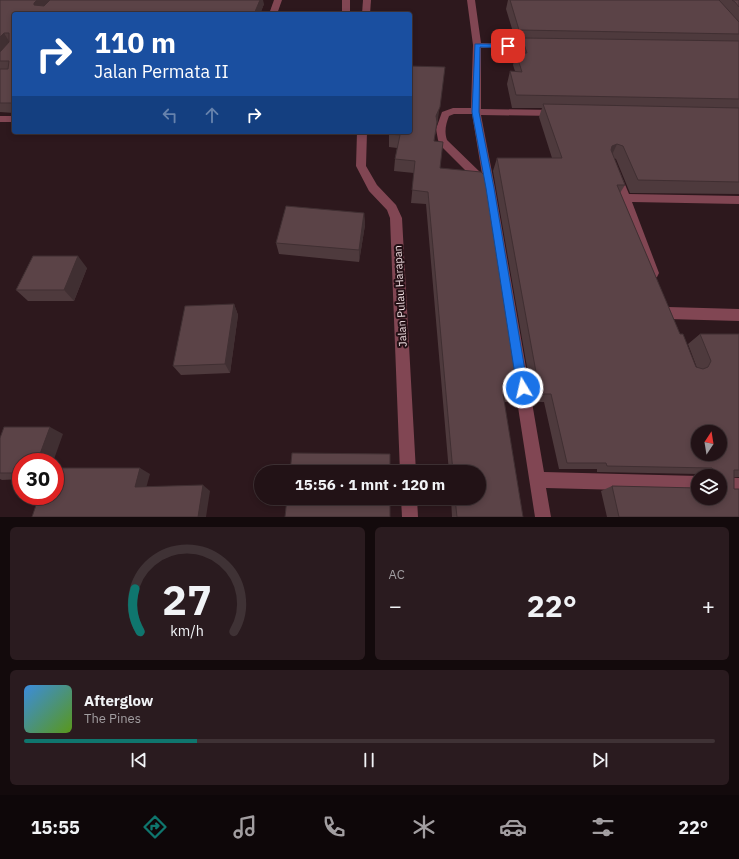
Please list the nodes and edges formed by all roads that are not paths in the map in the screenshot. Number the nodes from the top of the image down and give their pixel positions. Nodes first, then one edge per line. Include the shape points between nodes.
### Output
1 (278, 0) edge
2 (346, 0) edge
3 (367, 0) edge
4 (471, 0) edge
5 (274, 12) edge
6 (346, 12) edge
7 (366, 12) edge
8 (477, 46) junction
9 (548, 47) edge
10 (476, 112) junction
11 (563, 114) edge
12 (0, 119) edge
13 (12, 119) edge
14 (362, 134) edge
15 (611, 162) edge
16 (490, 188) junction
17 (625, 198) junction
18 (739, 200) edge
19 (657, 284) edge
20 (663, 298) edge
21 (668, 313) junction
22 (739, 315) edge
23 (674, 327) edge
24 (408, 465) edge
25 (538, 480) junction
26 (691, 484) edge
27 (727, 485) edge
28 (739, 486) edge
29 (409, 505) edge
30 (410, 517) edge
31 (543, 517) edge

1 - 5 street
2 - 6 street
3 - 7 street
4 - 8 street
8 - 9 street
8 - 10 street
10 - 11 street
10 - 16 street
10 - 16 street via 453,111 445,114 440,137 444,144
12 - 13 street
14 - 24 street, Jalan Pulau Harapan via 361,166 373,188 392,208 396,218
15 - 17 street
16 - 25 street
17 - 18 street
17 - 19 street
20 - 21 street
21 - 22 street
21 - 23 street
25 - 26 street
25 - 31 street
27 - 28 street
29 - 30 street

